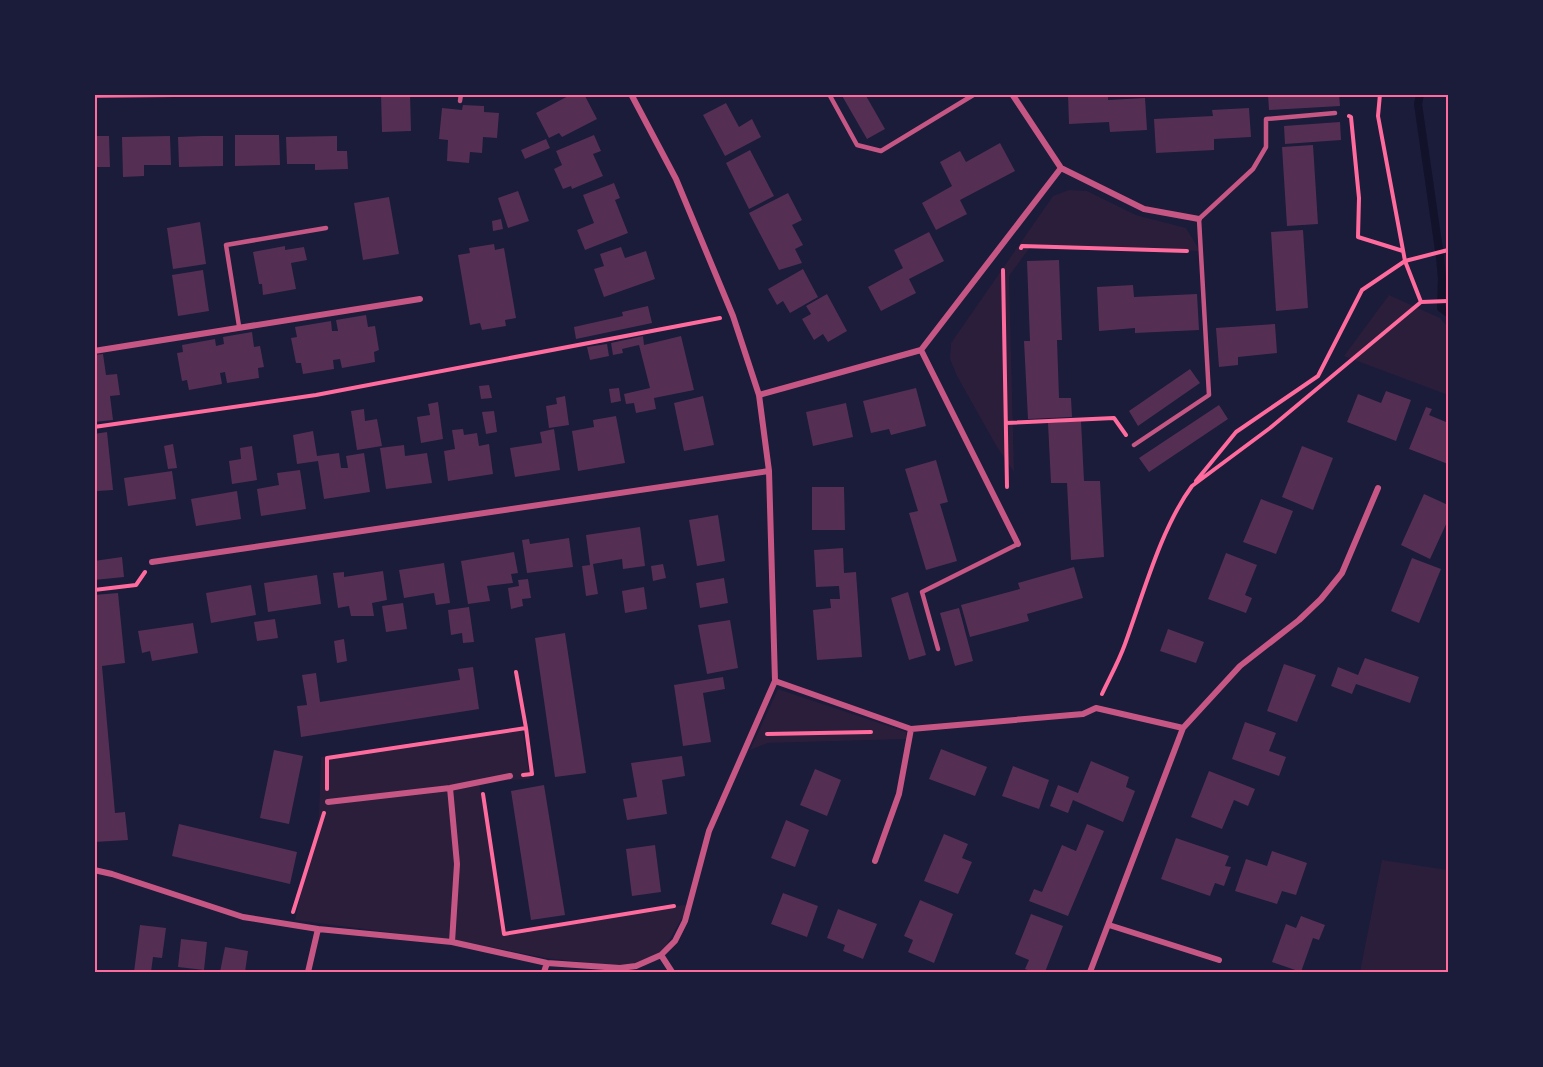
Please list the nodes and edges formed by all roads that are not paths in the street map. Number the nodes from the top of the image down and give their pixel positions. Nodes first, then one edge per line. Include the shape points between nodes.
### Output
1 (174, 94) edge
2 (461, 94) edge
3 (631, 94) edge
4 (829, 94) edge
5 (975, 94) edge
6 (1012, 94) edge
7 (94, 95) edge
8 (460, 101) dead end
9 (1335, 113) road end
10 (1061, 168) junction
11 (1199, 219) junction
12 (326, 228) dead end
13 (420, 299) dead end
14 (239, 326) junction
15 (921, 350) junction
16 (94, 351) edge
17 (759, 395) junction
18 (1134, 445) road end
19 (769, 471) junction
20 (1378, 488) dead end
21 (1017, 544) joint
22 (152, 562) road end
23 (938, 649) dead end
24 (775, 681) junction
25 (1183, 728) junction
26 (911, 729) junction
27 (510, 776) road end
28 (450, 788) junction
29 (327, 802) dead end
30 (874, 861) dead end
31 (94, 870) edge
32 (1109, 925) junction
33 (318, 929) junction
34 (452, 942) junction
35 (661, 955) junction
36 (1220, 960) dead end
37 (547, 963) junction
38 (308, 972) edge
39 (544, 972) edge
40 (672, 972) edge
41 (1090, 972) edge

1 - 7 street
2 - 8 lane
3 - 17 street via 676,179 733,316
4 - 5 lane via 857,145 881,151
6 - 10 street
9 - 11 lane via 1266,119 1266,147 1253,168
10 - 11 street via 1144,209
10 - 15 street
11 - 18 lane via 1209,395
12 - 14 lane via 226,245
13 - 14 street
14 - 16 street
15 - 17 street
15 - 21 street
17 - 19 street
19 - 22 street
19 - 24 street
20 - 25 street via 1342,573 1321,599 1240,666
21 - 23 lane via 922,592
24 - 26 street
24 - 35 street via 708,831 685,921 675,941
25 - 26 street via 1096,708 1083,714
25 - 32 street
26 - 30 street via 900,794
27 - 28 street
28 - 29 street
28 - 34 street via 457,864
31 - 33 street via 243,917
32 - 36 street
32 - 41 street
33 - 34 street
33 - 38 street
34 - 37 street
35 - 37 street via 620,968
35 - 40 street
37 - 39 street

